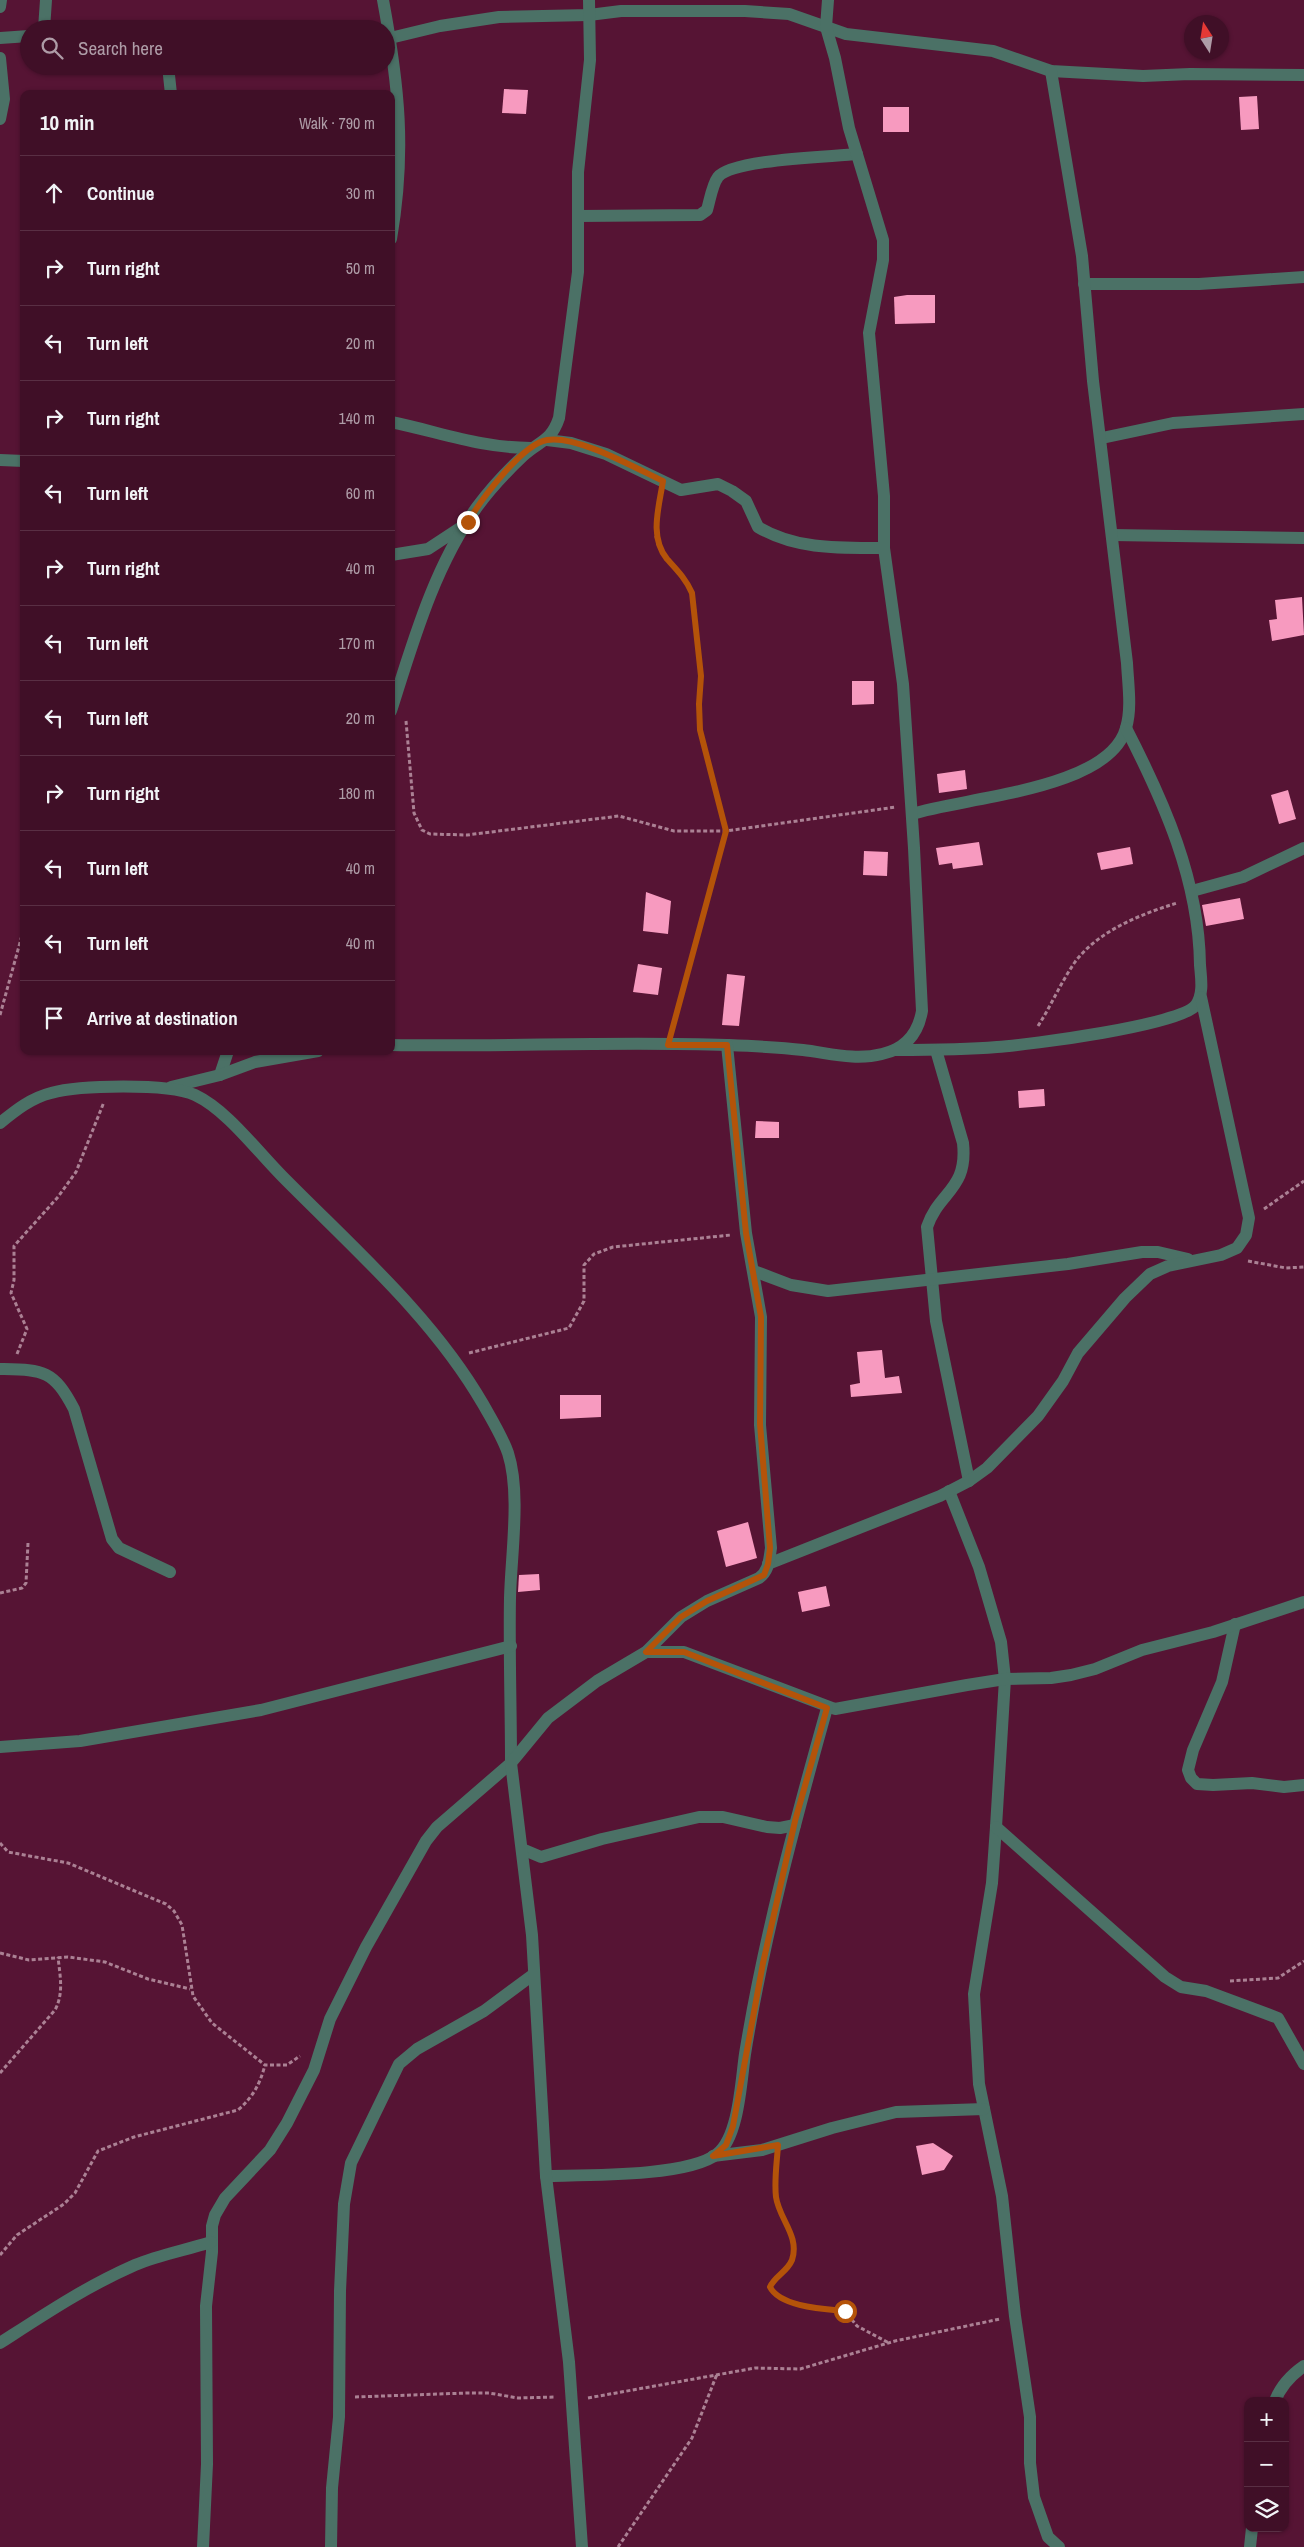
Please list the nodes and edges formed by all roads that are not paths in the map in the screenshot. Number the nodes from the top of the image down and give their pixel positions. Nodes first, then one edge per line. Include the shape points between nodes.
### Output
1 (1, 0) edge
2 (46, 0) edge
3 (383, 0) edge
4 (589, 0) edge
5 (828, 0) edge
6 (0, 7) edge
7 (589, 15) junction
8 (45, 20) edge
9 (386, 20) edge
10 (826, 27) junction
11 (20, 37) edge
12 (395, 37) edge
13 (0, 38) edge
14 (0, 58) edge
15 (1051, 71) junction
16 (395, 72) edge
17 (169, 75) edge
18 (1304, 75) edge
19 (171, 90) edge
20 (0, 119) edge
21 (857, 154) junction
22 (395, 213) edge
23 (578, 216) junction
24 (1304, 277) edge
25 (1084, 284) junction
26 (1304, 414) edge
27 (395, 423) edge
28 (1102, 438) junction
29 (547, 440) junction
30 (531, 448) junction
31 (0, 460) edge
32 (20, 461) edge
33 (468, 522) junction
34 (1112, 535) junction
35 (1304, 538) edge
36 (884, 548) junction
37 (395, 553) edge
38 (395, 699) edge
39 (1126, 728) junction
40 (912, 809) junction
41 (1304, 848) edge
42 (1192, 894) junction
43 (1200, 997) junction
44 (395, 1045) edge
45 (727, 1045) junction
46 (895, 1050) junction
47 (936, 1050) junction
48 (227, 1055) edge
49 (295, 1055) edge
50 (220, 1075) junction
51 (166, 1088) junction
52 (0, 1123) edge
53 (1196, 1261) junction
54 (754, 1271) junction
55 (933, 1278) junction
56 (5, 1369) edge
57 (969, 1481) junction
58 (949, 1491) junction
59 (768, 1564) junction
60 (170, 1572) dead end
61 (1304, 1602) edge
62 (1235, 1624) junction
63 (510, 1646) junction
64 (646, 1652) junction
65 (1005, 1679) junction
66 (827, 1708) junction
67 (0, 1747) edge
68 (511, 1763) junction
69 (1304, 1785) edge
70 (795, 1825) junction
71 (996, 1827) junction
72 (522, 1849) junction
73 (534, 1974) junction
74 (1304, 2064) edge
75 (984, 2109) junction
76 (713, 2156) junction
77 (546, 2176) junction
78 (211, 2242) junction
79 (0, 2343) edge
80 (1304, 2366) edge
81 (1277, 2397) edge
82 (1252, 2532) edge
83 (203, 2547) edge
84 (331, 2547) edge
85 (582, 2547) edge
86 (1059, 2547) edge
87 (1250, 2547) edge

1 - 6 street
2 - 8 street
3 - 9 street
4 - 7 street
5 - 10 street
7 - 10 street via 664,10 769,12 789,14
7 - 12 street via 499,17
7 - 23 street via 590,60 578,172
10 - 15 street via 846,34 993,51
10 - 21 street
11 - 13 street
14 - 20 street via 4,99
15 - 18 street via 1143,76
15 - 25 street
16 - 22 street via 401,157
17 - 19 street
21 - 23 street via 766,162 730,169 716,178 707,210 700,215
21 - 36 street via 883,240 883,260 869,333 884,496
23 - 29 street via 578,272 559,418 555,431
24 - 25 street via 1199,284
25 - 28 street
26 - 28 street via 1173,424
27 - 30 street via 468,442 504,448
28 - 34 street
29 - 30 street
29 - 36 street via 571,443 606,454 685,491 718,484 746,501 758,527 799,544
30 - 33 street via 498,479
31 - 32 street
33 - 37 street via 428,549
33 - 38 street via 423,614
34 - 35 street
34 - 39 street via 1127,663 1129,708
36 - 40 street via 903,684
39 - 40 street via 1120,742 1096,765 1067,777 1031,788
39 - 42 street via 1161,800 1186,866
40 - 46 street via 922,1011 915,1034
41 - 42 street via 1243,876
42 - 43 street via 1200,948
43 - 47 street via 1194,1007 1182,1014 1153,1023 1027,1044
43 - 53 street via 1250,1218 1246,1235 1237,1248
44 - 45 street
45 - 46 street via 858,1057
45 - 54 street via 746,1233
46 - 47 street
47 - 55 street via 965,1158 960,1179 931,1215 927,1227
48 - 50 street
49 - 50 street via 255,1062
50 - 51 street
51 - 52 street via 52,1092 23,1104
51 - 63 street via 194,1094 236,1127 375,1268 453,1357 473,1387 508,1454 513,1490
53 - 55 street via 1158,1252 1142,1252 1068,1264
53 - 57 street via 1175,1264 1150,1274 1124,1298 1078,1353 1038,1416 987,1468
54 - 55 street via 791,1285 828,1292
54 - 59 street via 761,1317 760,1424 770,1548
55 - 57 street via 936,1321
56 - 60 street via 42,1372 65,1392 74,1409 112,1539 119,1548
57 - 58 street
58 - 59 street
58 - 65 street via 993,1611 1002,1642
59 - 64 street via 764,1575 707,1601 681,1617
61 - 62 street
62 - 65 street via 1142,1650 1071,1675
62 - 69 street via 1222,1682 1193,1750 1188,1770 1191,1778 1197,1784 1213,1785
63 - 67 street via 261,1710 80,1740
63 - 68 street
64 - 66 street via 684,1652
64 - 68 street via 597,1681 548,1718
65 - 66 street via 848,1708
65 - 71 street
66 - 70 street
68 - 72 street
68 - 78 street via 437,1827 411,1864 330,2019 314,2070 300,2100 270,2150 225,2198 215,2215
70 - 72 street via 767,1827 723,1817 698,1816 541,1857
70 - 76 street via 761,1972 733,2126 726,2145
71 - 74 street via 1165,1977 1181,1987 1206,1991 1278,2018
71 - 75 street via 992,1883 974,1994 979,2084
72 - 73 street
73 - 77 street
73 - 84 street via 484,2011 417,2049 399,2064 351,2163 344,2204
75 - 76 street via 896,2112 840,2125 778,2145
75 - 86 street via 1002,2196 1030,2417 1034,2497 1048,2537
76 - 77 street via 696,2164 657,2172
77 - 85 street via 572,2402
78 - 79 street via 136,2264 69,2297
78 - 83 street via 206,2306 207,2464
80 - 81 street via 1291,2376
82 - 87 street

